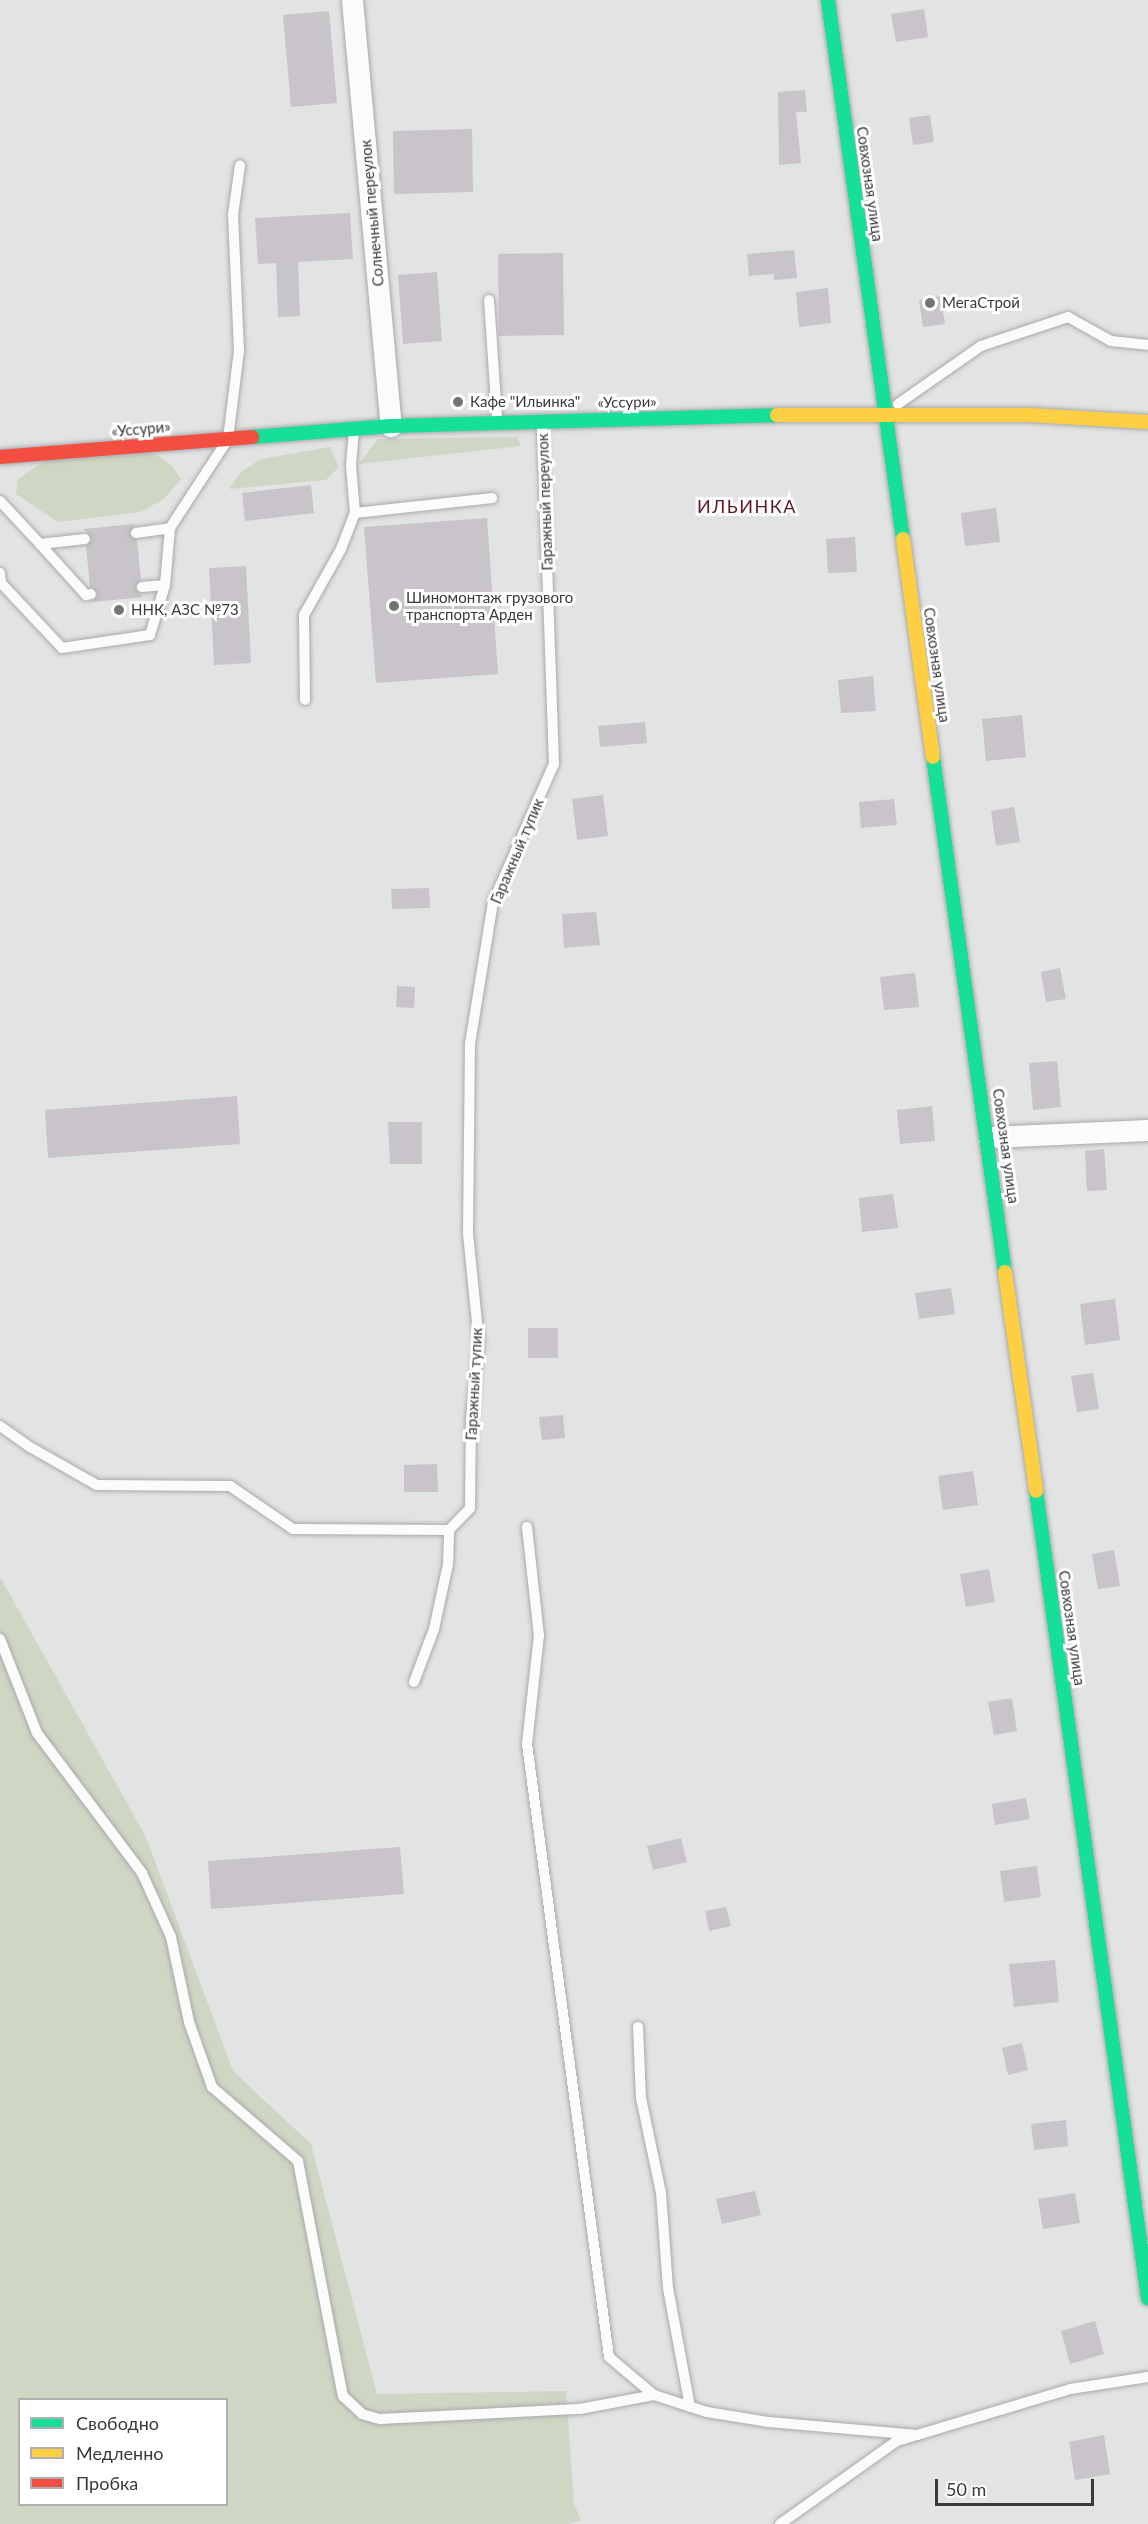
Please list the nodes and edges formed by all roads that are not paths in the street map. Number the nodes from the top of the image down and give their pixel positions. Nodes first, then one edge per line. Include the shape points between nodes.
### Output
1 (352, 0) edge
2 (828, 0) edge
3 (240, 165) dead end
4 (489, 300) dead end
5 (1148, 345) edge
6 (884, 413) junction
7 (542, 420) junction
8 (497, 422) junction
9 (1148, 422) edge
10 (391, 426) junction
11 (354, 429) junction
12 (228, 439) junction
13 (0, 457) edge
14 (492, 498) dead end
15 (0, 501) edge
16 (355, 513) junction
17 (170, 528) junction
18 (136, 533) dead end
19 (85, 539) dead end
20 (40, 544) junction
21 (0, 573) edge
22 (165, 585) junction
23 (142, 587) dead end
24 (91, 594) dead end
25 (305, 700) dead end
26 (554, 764) joint
27 (1148, 1130) edge
28 (989, 1137) junction
29 (0, 1426) edge
30 (527, 1527) dead end
31 (450, 1530) junction
32 (0, 1639) edge
33 (414, 1682) dead end
34 (638, 2027) dead end
35 (1133, 2194) junction
36 (1148, 2196) edge
37 (1148, 2298) edge
38 (1148, 2377) edge
39 (654, 2395) junction
40 (690, 2407) junction
41 (917, 2435) junction
42 (780, 2524) edge

1 - 10 street, Солнечный переулок
2 - 6 main road, Совхозная улица
3 - 12 lane via 233,215 239,351
4 - 8 lane
5 - 6 lane via 1111,341 1068,317 981,346
6 - 7 main road, «Уссури»
6 - 9 main road, «Уссури»
6 - 28 main road, Совхозная улица
7 - 8 main road, «Уссури»
7 - 26 lane, Гаражный переулок
8 - 10 main road, «Уссури»
10 - 11 main road, «Уссури»
11 - 12 main road, «Уссури»
11 - 16 lane via 351,465
12 - 13 main road, «Уссури»
12 - 17 lane
14 - 16 lane
15 - 20 lane
16 - 25 lane via 304,615
17 - 18 lane
17 - 22 lane
19 - 20 lane
20 - 24 lane via 86,595
21 - 22 lane via 2,583 62,648 150,635
22 - 23 lane
26 - 31 lane, Гаражный тупик via 493,902 470,1044 468,1233 479,1342 471,1419 470,1508
27 - 28 street
28 - 35 main road, Совхозная улица
29 - 31 lane via 30,1448 97,1485 230,1486 293,1529
30 - 39 lane via 538,1635 527,1744 609,2357
31 - 33 lane via 448,1564 434,1629
32 - 39 lane via 37,1733 142,1873 171,1936 189,2022 212,2087 298,2161 343,2396 362,2414 380,2419 579,2409
34 - 40 lane via 641,2098 661,2193 669,2288
35 - 36 lane
35 - 37 main road, Совхозная улица
38 - 41 lane via 1071,2389
39 - 40 lane
40 - 41 lane via 769,2422
41 - 42 lane via 897,2441

